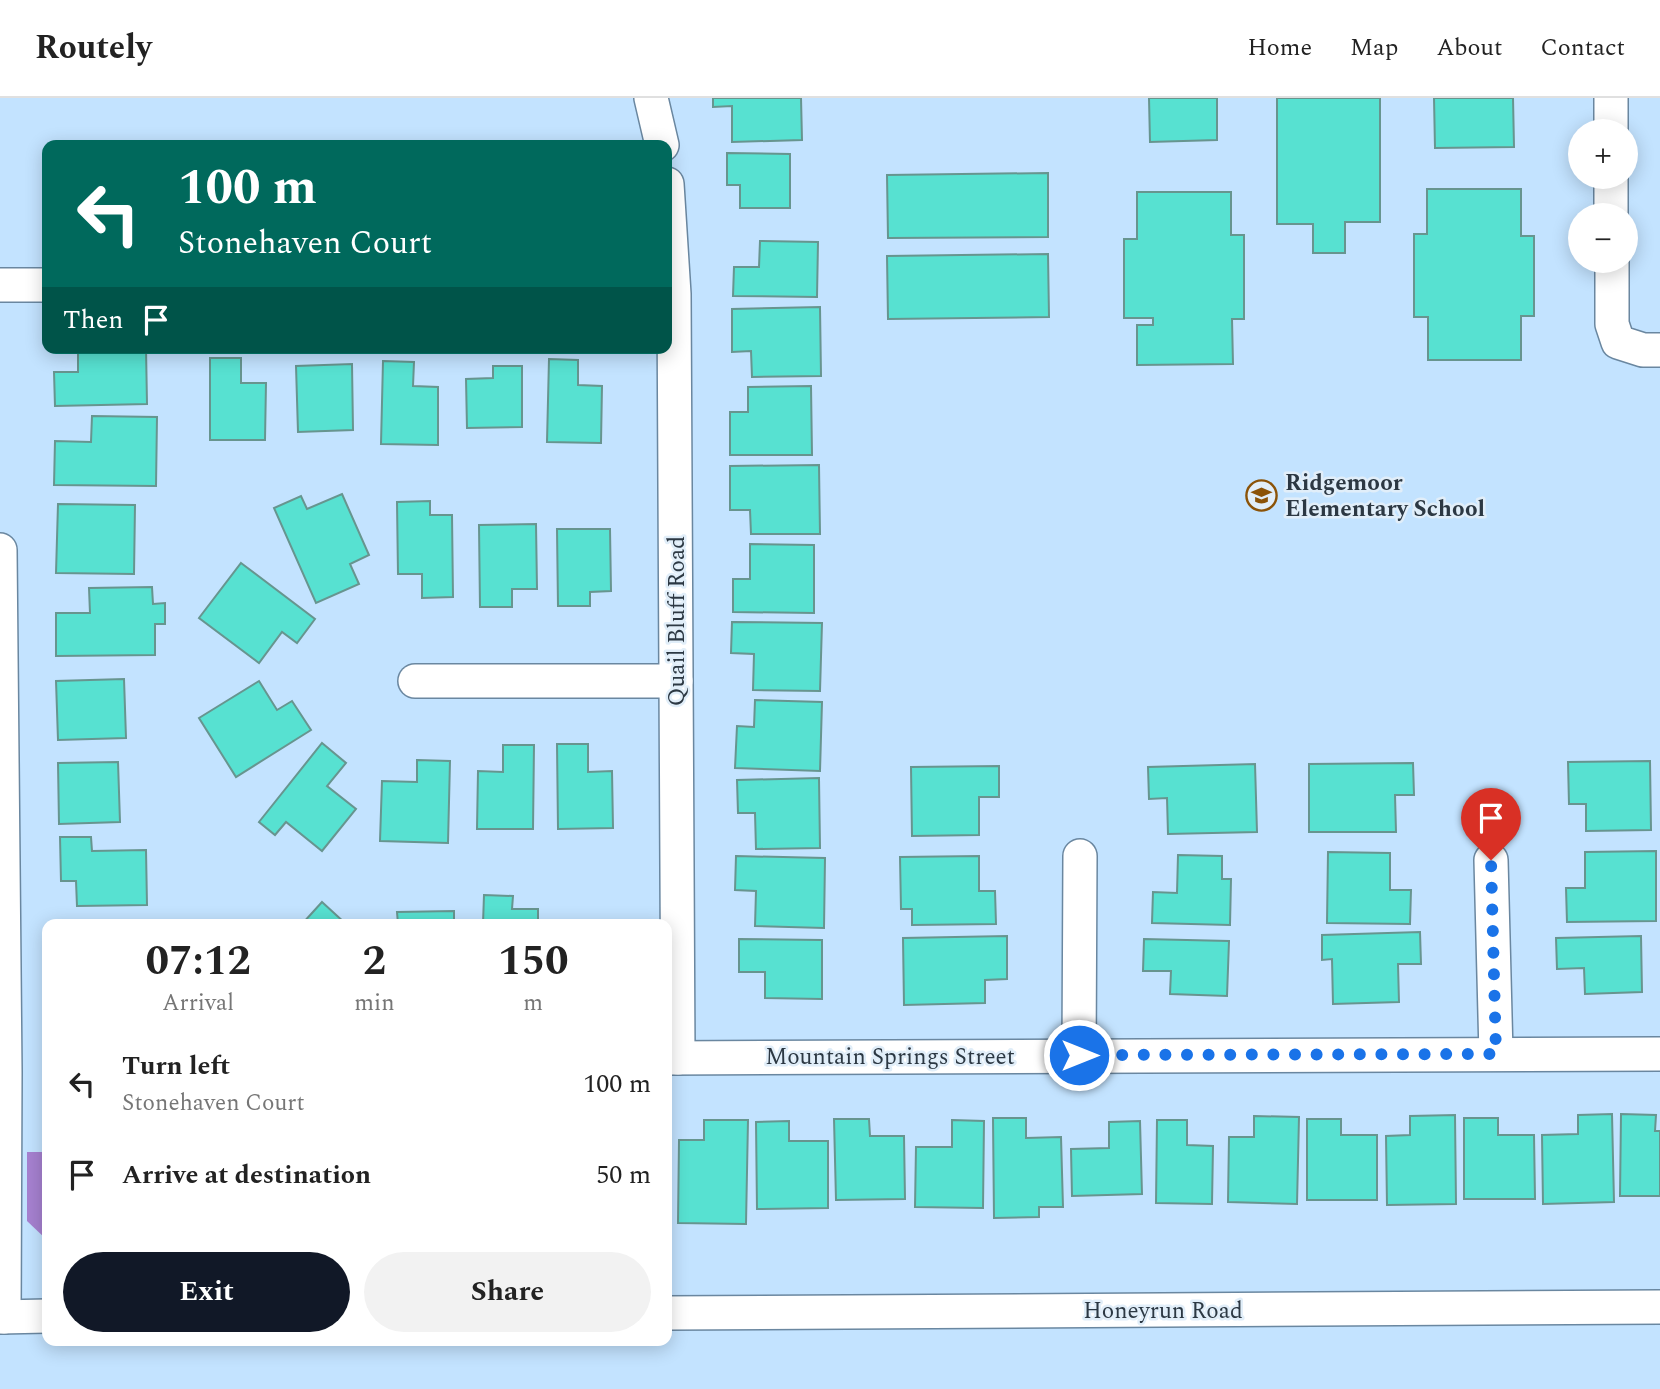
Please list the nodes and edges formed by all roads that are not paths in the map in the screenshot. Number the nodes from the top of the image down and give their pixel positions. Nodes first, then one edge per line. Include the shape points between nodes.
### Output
1 (650, 98) edge
2 (1611, 98) edge
3 (1611, 119) edge
4 (661, 140) edge
5 (1612, 273) edge
6 (0, 285) edge
7 (42, 285) edge
8 (1652, 350) edge
9 (671, 354) edge
10 (0, 550) edge
11 (415, 681) dead end
12 (676, 681) junction
13 (1080, 856) dead end
14 (1491, 860) dead end
15 (1496, 1054) junction
16 (1660, 1054) edge
17 (1079, 1055) junction
18 (673, 1058) edge
19 (2, 1072) edge
20 (1660, 1307) edge
21 (672, 1313) edge
22 (42, 1316) edge
23 (2, 1317) edge

1 - 4 street
2 - 3 street
5 - 8 street via 1612,324 1618,342
6 - 7 street
9 - 12 street, Quail Bluff Road
10 - 19 street
11 - 12 street
12 - 18 street, Quail Bluff Road
13 - 17 street
14 - 15 street
15 - 16 street, Mountain Springs Street
15 - 17 street, Mountain Springs Street
17 - 18 street, Mountain Springs Street
19 - 23 street
20 - 21 street, Honeyrun Road
22 - 23 street

